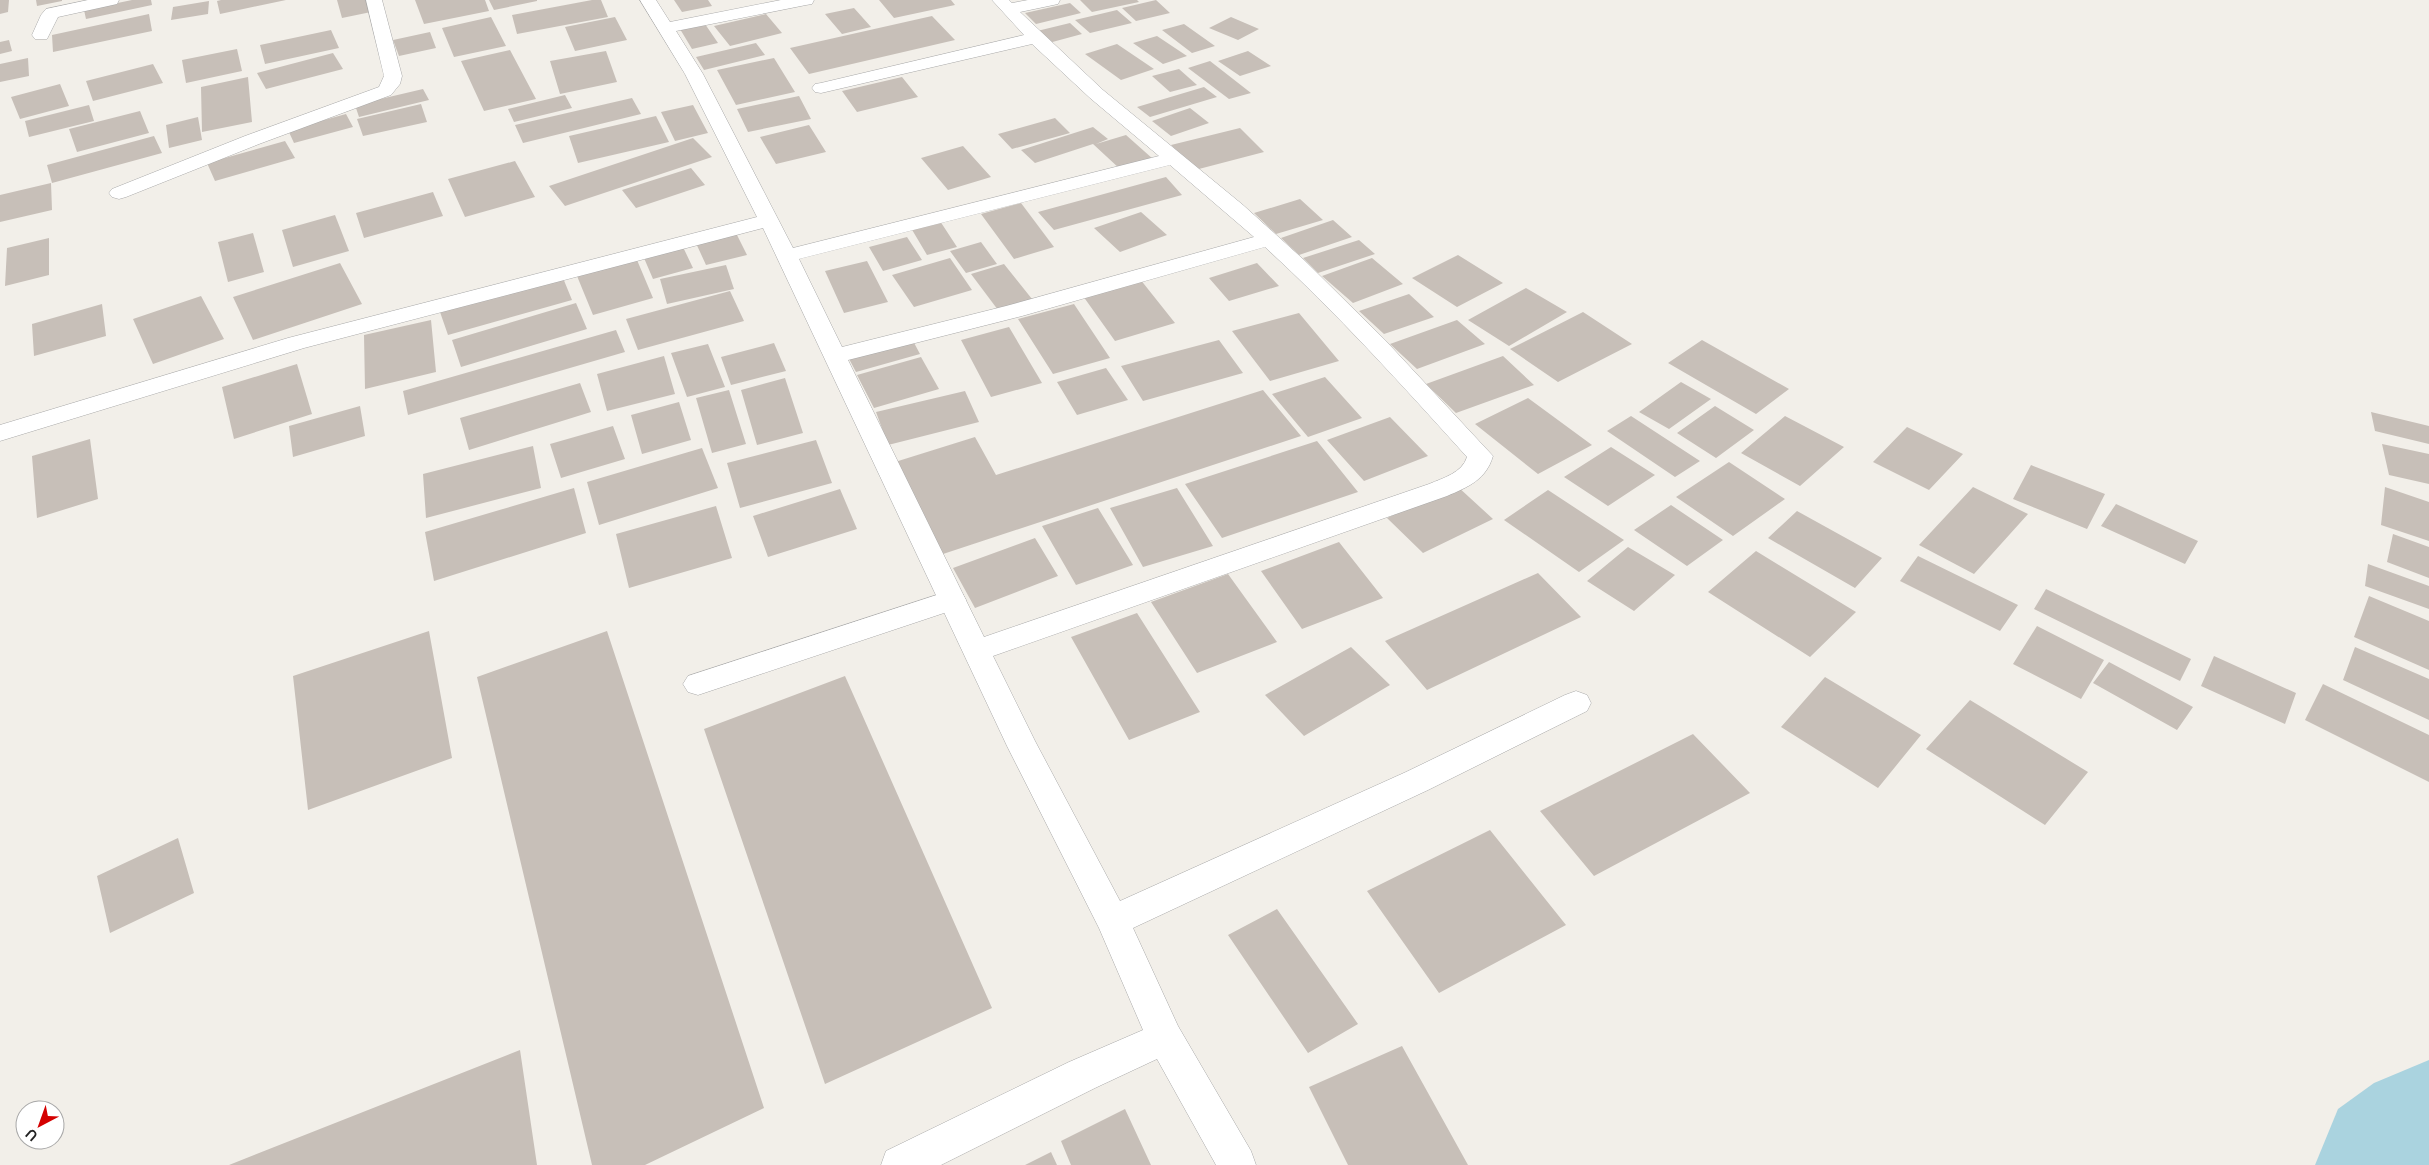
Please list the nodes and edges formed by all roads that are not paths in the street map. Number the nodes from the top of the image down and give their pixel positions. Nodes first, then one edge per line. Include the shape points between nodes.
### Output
1 (111, 0) edge
2 (374, 0) edge
3 (648, 0) edge
4 (806, 0) edge
5 (1052, 0) edge
6 (1004, 5) edge
7 (666, 28) junction
8 (41, 35) dead end
9 (1035, 38) junction
10 (821, 88) dead end
11 (1174, 158) junction
12 (119, 193) dead end
13 (767, 221) junction
14 (1270, 239) junction
15 (787, 256) junction
16 (834, 356) junction
17 (0, 433) edge
18 (952, 600) junction
19 (976, 651) junction
20 (698, 684) dead end
21 (1576, 703) dead end
22 (1113, 921) junction
23 (1165, 1038) junction
24 (900, 1165) edge
25 (1237, 1165) edge

1 - 8 street via 52,12
2 - 12 street via 393,76 385,91
3 - 7 street
4 - 7 street
5 - 6 street
6 - 9 street
7 - 13 street via 694,74
9 - 10 street
9 - 11 street
11 - 14 street
11 - 15 street
13 - 15 street
13 - 17 street via 296,343
14 - 16 street via 1014,311
14 - 19 street via 1413,383 1480,456 1478,468 1438,490
15 - 16 street
16 - 18 street
18 - 19 street
18 - 20 street
19 - 22 street
21 - 22 street via 1417,781
22 - 23 street
23 - 24 street via 1082,1074
23 - 25 street

